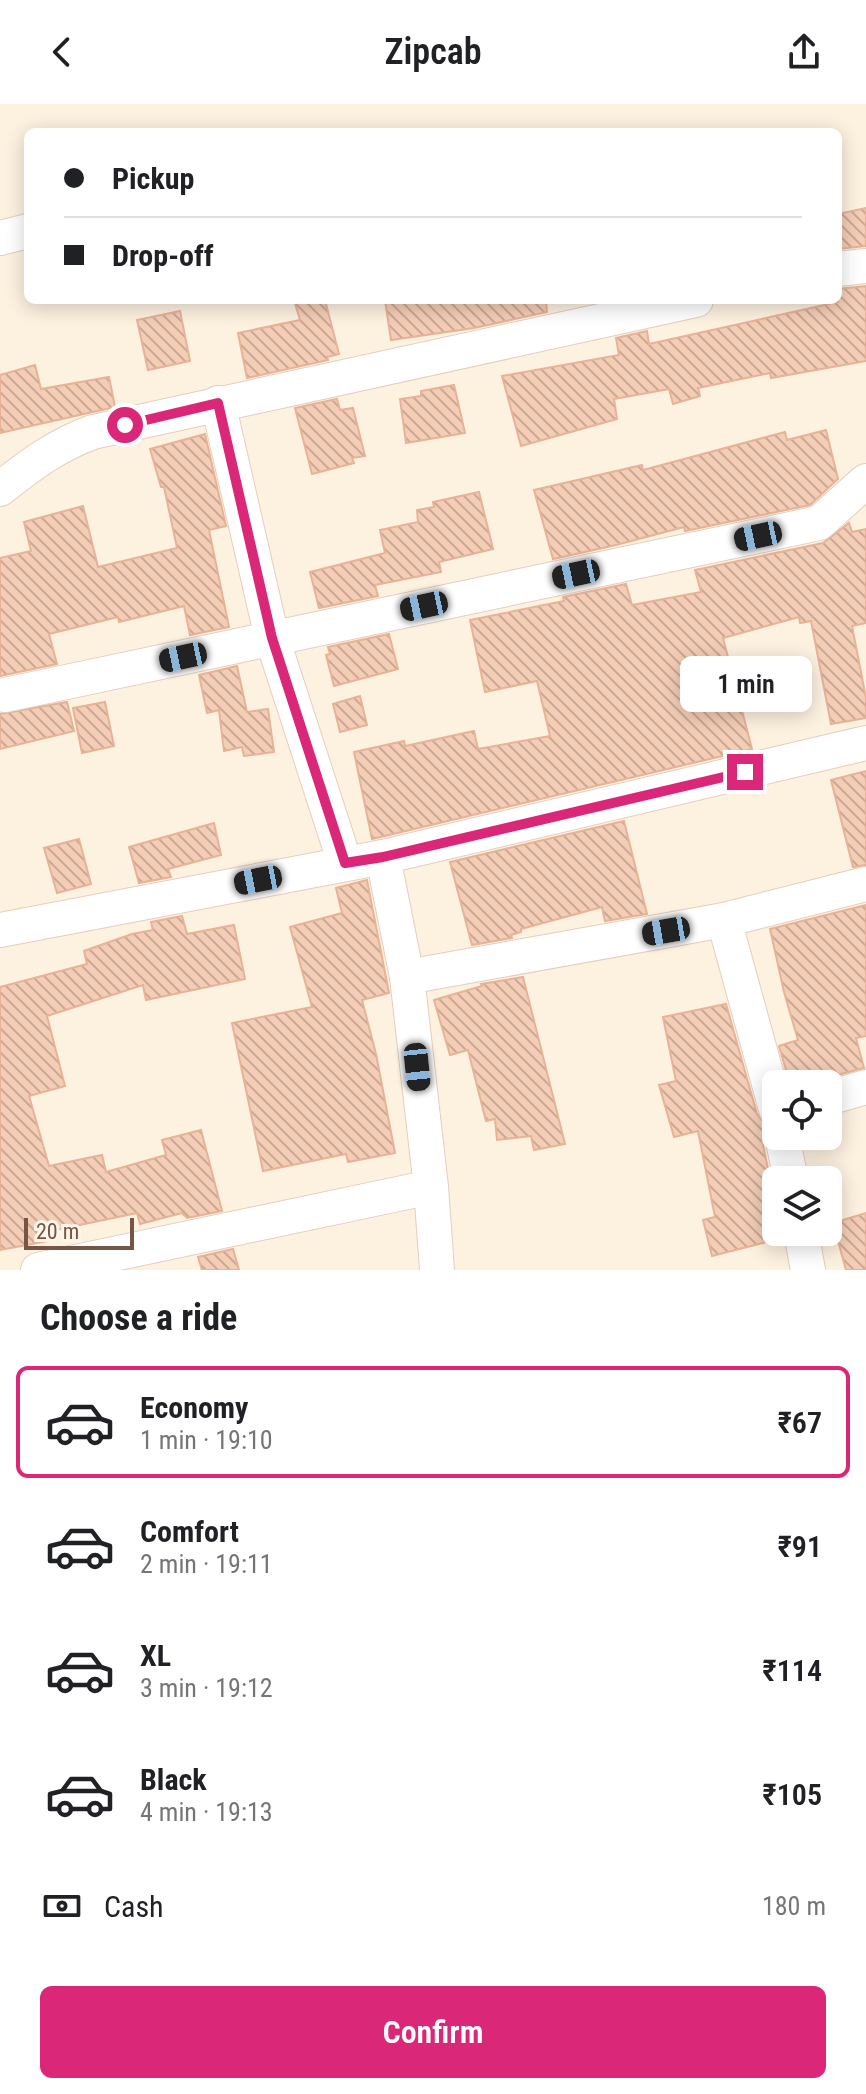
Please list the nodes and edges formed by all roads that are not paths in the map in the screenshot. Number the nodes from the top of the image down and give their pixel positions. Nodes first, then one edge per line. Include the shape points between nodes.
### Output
1 (24, 232) edge
2 (0, 238) edge
3 (866, 266) edge
4 (842, 269) edge
5 (677, 304) edge
6 (218, 403) junction
7 (866, 481) edge
8 (0, 489) edge
9 (272, 638) junction
10 (5, 695) dead end
11 (866, 743) edge
12 (383, 857) junction
13 (345, 863) junction
14 (866, 884) edge
15 (724, 920) junction
16 (0, 930) edge
17 (407, 977) junction
18 (765, 1070) edge
19 (866, 1087) edge
20 (842, 1094) edge
21 (431, 1187) junction
22 (804, 1246) edge
23 (43, 1269) edge
24 (437, 1270) edge
25 (808, 1270) edge

1 - 2 street
3 - 4 street
5 - 6 street
6 - 8 street via 68,441
6 - 9 street
7 - 9 street via 819,523
9 - 10 street
9 - 13 street
11 - 12 street
12 - 13 street
12 - 17 street
13 - 16 street
14 - 15 street
15 - 17 street
15 - 18 street
17 - 21 street
19 - 20 street
21 - 23 street
21 - 24 street
22 - 25 street

